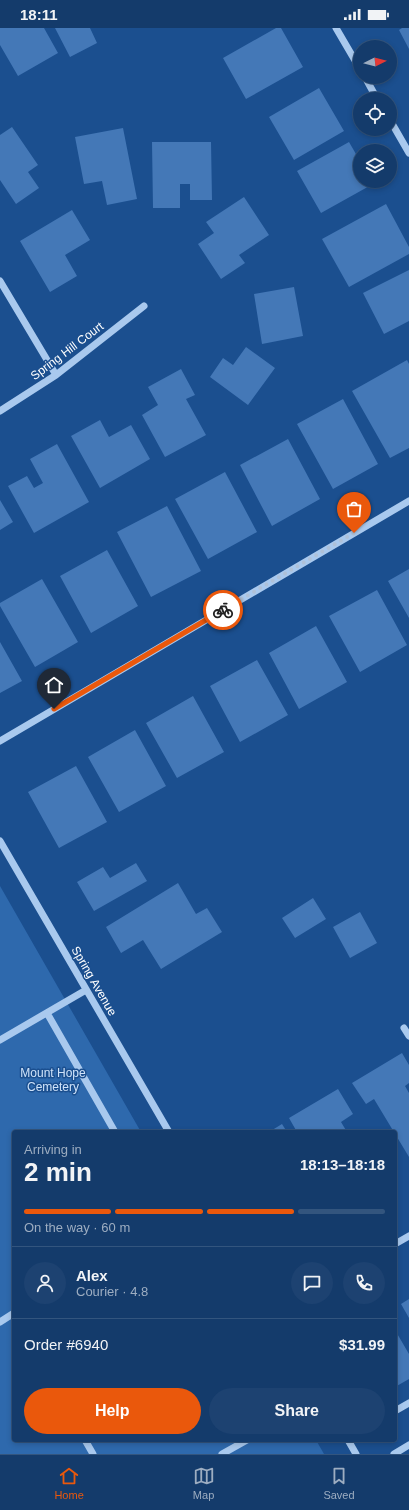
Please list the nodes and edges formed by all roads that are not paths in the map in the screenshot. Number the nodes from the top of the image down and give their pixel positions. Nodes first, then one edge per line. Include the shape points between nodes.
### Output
1 (336, 28) edge
2 (353, 57) edge
3 (397, 132) edge
4 (409, 153) edge
5 (0, 281) edge
6 (144, 306) dead end
7 (56, 376) junction
8 (0, 410) edge
9 (409, 501) edge
10 (0, 741) edge
11 (0, 841) edge
12 (86, 990) junction
13 (47, 1013) junction
14 (404, 1028) dead end
15 (409, 1036) edge
16 (0, 1040) edge
17 (114, 1130) edge
18 (168, 1130) edge
19 (409, 1236) edge
20 (397, 1243) edge
21 (12, 1314) edge
22 (0, 1321) edge
23 (409, 1403) edge
24 (397, 1410) edge
25 (86, 1442) edge
26 (243, 1442) edge
27 (349, 1442) edge
28 (409, 1445) edge
29 (93, 1454) edge
30 (222, 1454) edge
31 (356, 1454) edge
32 (394, 1454) edge

1 - 2 street
3 - 4 street
5 - 7 street
6 - 7 street, Spring Hill Court
7 - 8 street, Spring Hill Court
9 - 10 street
11 - 12 street, Spring Avenue
12 - 13 street
12 - 18 street, Spring Avenue
13 - 16 street
13 - 17 street
14 - 15 street
19 - 20 street
21 - 22 street
23 - 24 street
25 - 29 street
26 - 30 street
27 - 31 street
28 - 32 street

